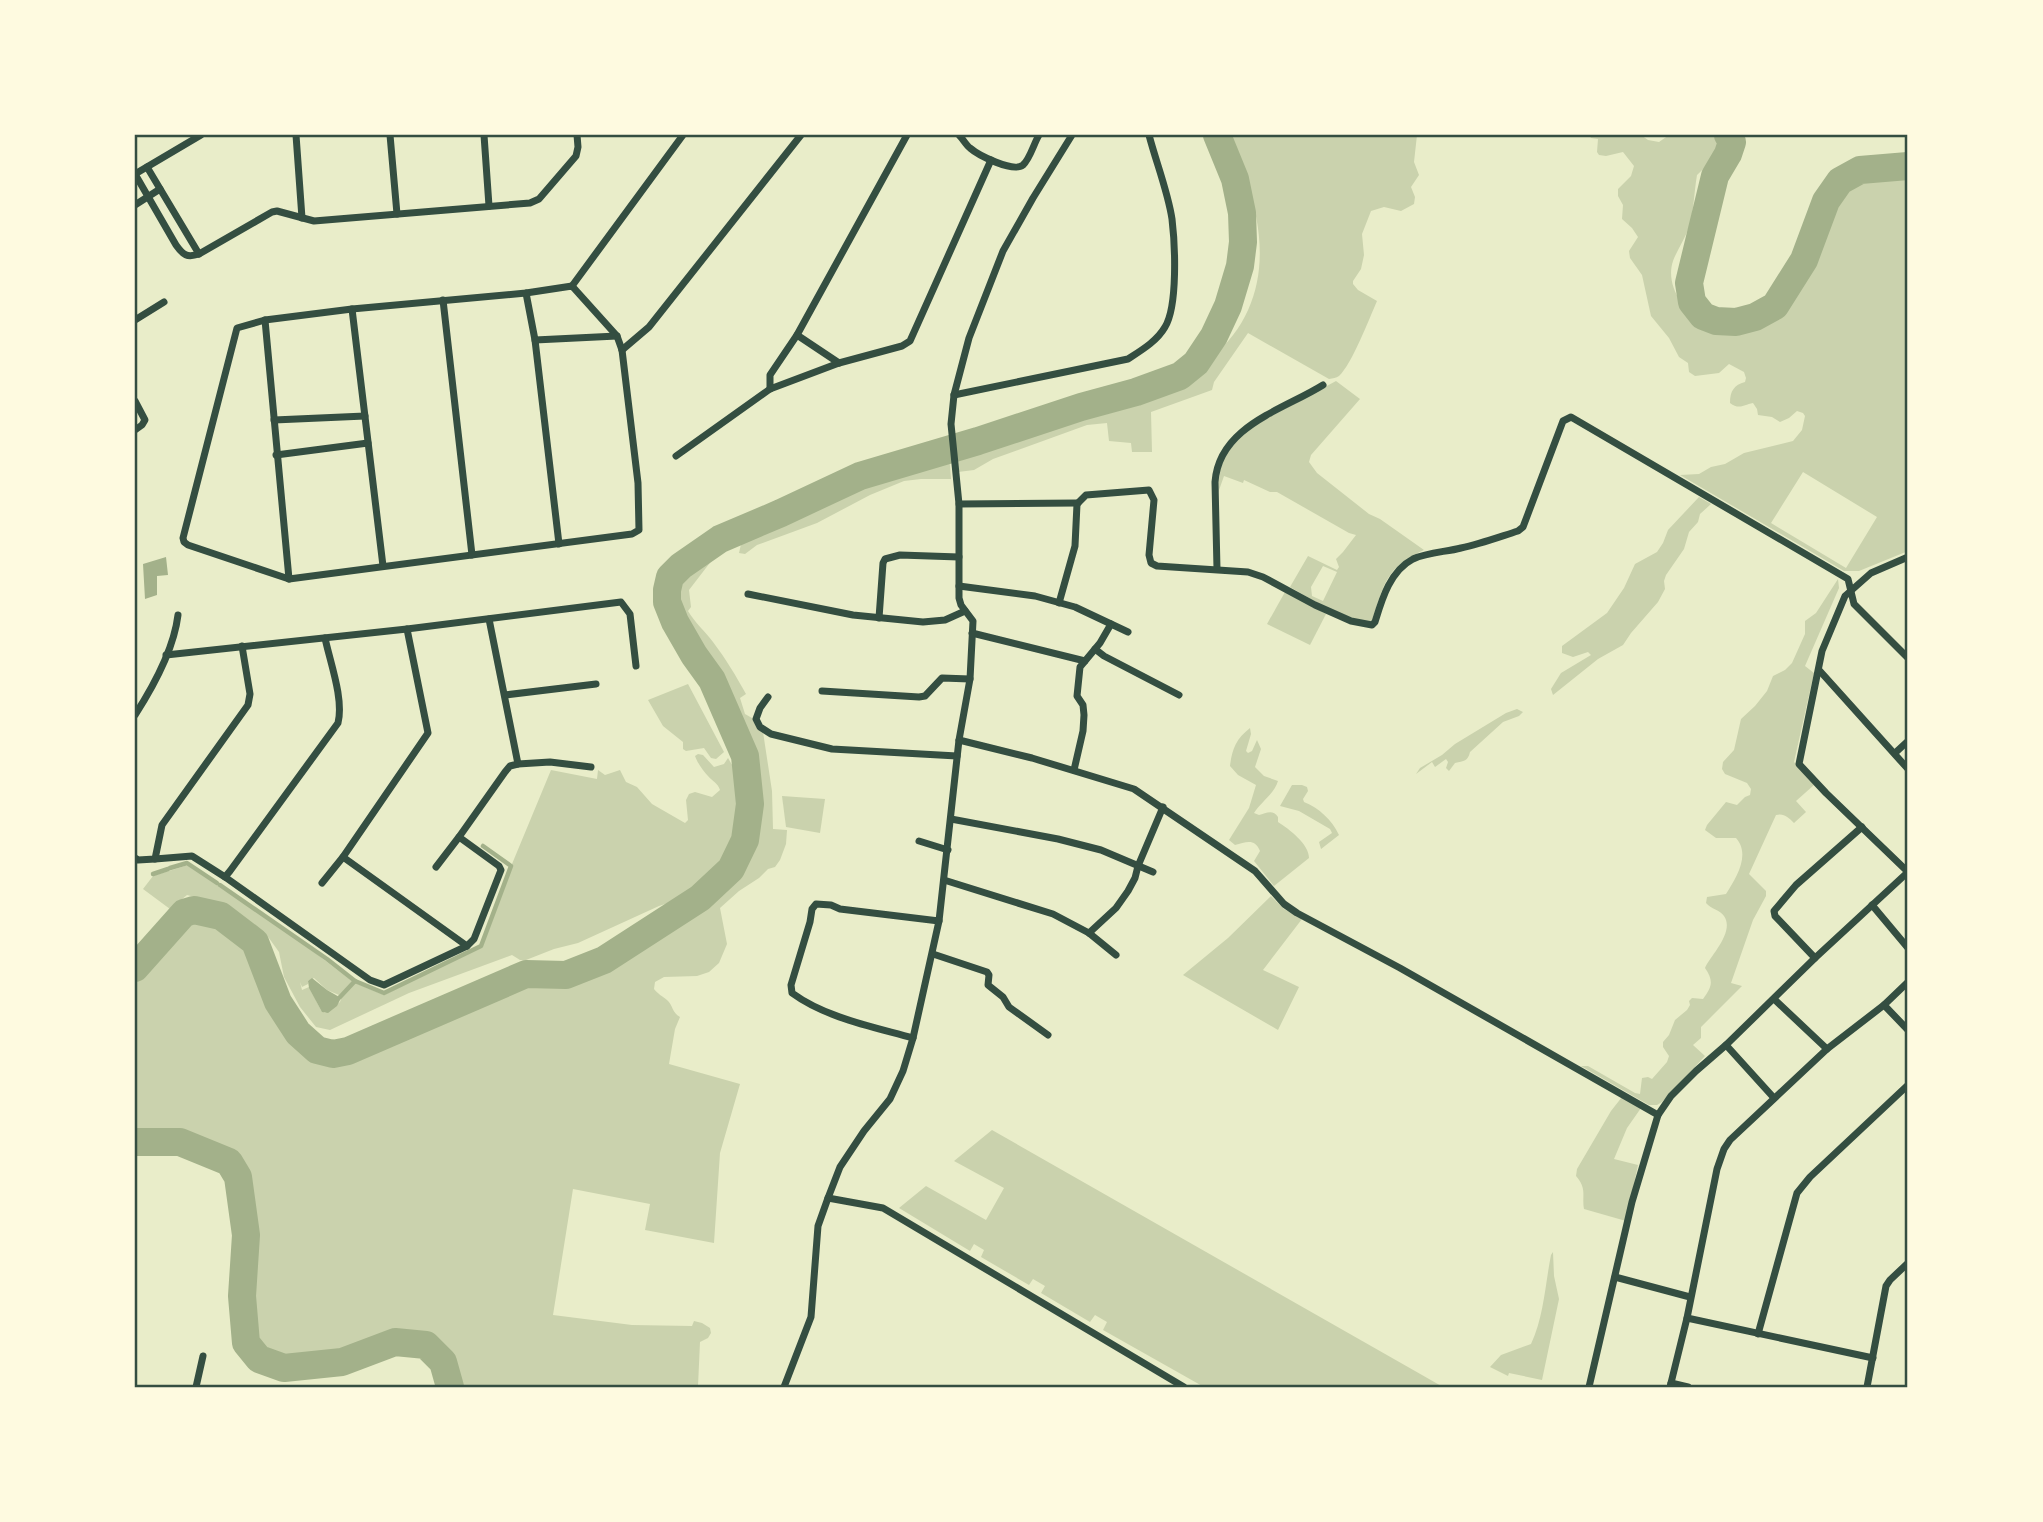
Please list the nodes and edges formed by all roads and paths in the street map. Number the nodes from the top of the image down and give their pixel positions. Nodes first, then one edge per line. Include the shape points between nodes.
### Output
1 (201, 135) edge
2 (296, 135) edge
3 (390, 135) edge
4 (484, 135) edge
5 (577, 135) edge
6 (683, 135) edge
7 (801, 135) edge
8 (906, 135) edge
9 (959, 135) edge
10 (1039, 135) edge
11 (1072, 135) edge
12 (1149, 135) edge
13 (991, 160) junction
14 (147, 167) junction
15 (135, 174) edge
16 (160, 190) junction
17 (148, 197) junction
18 (135, 205) edge
19 (489, 206) junction
20 (397, 214) junction
21 (302, 218) junction
22 (199, 254) junction
23 (572, 286) junction
24 (526, 293) junction
25 (443, 300) junction
26 (164, 302) dead end
27 (352, 309) junction
28 (135, 320) edge
29 (265, 320) junction
30 (797, 335) junction
31 (617, 336) junction
32 (535, 340) junction
33 (622, 350) junction
34 (839, 363) junction
35 (1323, 385) dead end
36 (770, 389) junction
37 (954, 395) junction
38 (135, 401) edge
39 (365, 416) junction
40 (274, 421) junction
41 (135, 430) edge
42 (368, 443) junction
43 (276, 455) junction
44 (676, 456) dead end
45 (1078, 503) junction
46 (959, 504) junction
47 (559, 544) junction
48 (472, 555) junction
49 (959, 557) junction
50 (1908, 557) edge
51 (383, 566) junction
52 (1217, 569) junction
53 (289, 579) junction
54 (959, 586) junction
55 (1850, 592) junction
56 (748, 594) dead end
57 (1059, 603) junction
58 (965, 611) junction
59 (178, 615) dead end
60 (879, 618) junction
61 (489, 619) junction
62 (1111, 624) junction
63 (407, 629) junction
64 (1128, 632) dead end
65 (972, 634) junction
66 (325, 638) junction
67 (242, 646) junction
68 (1095, 649) junction
69 (166, 654) junction
70 (1908, 658) edge
71 (1085, 661) junction
72 (636, 666) dead end
73 (1819, 670) junction
74 (970, 679) junction
75 (596, 684) dead end
76 (822, 691) dead end
77 (505, 695) junction
78 (1179, 695) dead end
79 (768, 697) dead end
80 (135, 715) edge
81 (959, 740) junction
82 (1908, 741) edge
83 (1895, 753) junction
84 (957, 756) junction
85 (518, 764) junction
86 (591, 766) dead end
87 (1908, 769) edge
88 (1074, 770) junction
89 (1163, 807) junction
90 (951, 819) junction
91 (1862, 827) junction
92 (459, 837) junction
93 (919, 841) dead end
94 (948, 850) junction
95 (343, 857) junction
96 (135, 858) edge
97 (155, 859) junction
98 (1138, 866) junction
99 (436, 867) dead end
100 (1153, 872) dead end
101 (1908, 872) edge
102 (225, 877) junction
103 (944, 880) junction
104 (322, 883) dead end
105 (1872, 905) junction
106 (939, 921) junction
107 (1089, 933) junction
108 (467, 946) junction
109 (1908, 948) edge
110 (933, 954) junction
111 (1116, 956) dead end
112 (1815, 958) junction
113 (1908, 982) edge
114 (1774, 999) junction
115 (1884, 1005) junction
116 (1908, 1030) edge
117 (1048, 1035) dead end
118 (914, 1038) junction
119 (1727, 1045) junction
120 (1827, 1049) junction
121 (1908, 1085) edge
122 (1774, 1098) junction
123 (1658, 1115) junction
124 (828, 1198) junction
125 (1908, 1263) edge
126 (1615, 1277) junction
127 (1690, 1297) junction
128 (1687, 1318) junction
129 (1758, 1334) junction
130 (203, 1356) dead end
131 (1873, 1358) junction
132 (1670, 1385) edge
133 (196, 1387) edge
134 (784, 1387) edge
135 (1184, 1387) edge
136 (1588, 1387) edge
137 (1688, 1387) edge
138 (1867, 1387) edge

1 - 14 street
2 - 21 street
3 - 20 street
4 - 19 street
5 - 19 street via 576,156 535,201
6 - 23 street
7 - 33 street via 649,327
8 - 30 street
9 - 13 street
10 - 13 street via 1023,165 1006,166
11 - 37 street via 1003,251 969,338
12 - 37 street via 1171,218 1174,281 1166,326 1128,359
13 - 34 street via 910,341
14 - 15 street
14 - 16 street
15 - 17 street
16 - 17 street
16 - 22 street
17 - 18 street
17 - 22 street via 182,254
19 - 20 street
20 - 21 street
21 - 22 street via 272,212
23 - 24 street
23 - 31 street
24 - 25 street
24 - 32 street
25 - 27 street
25 - 48 street
26 - 28 street
27 - 29 street
27 - 39 street
29 - 40 street
29 - 53 street via 237,328 183,538 188,545
30 - 34 street
30 - 36 street via 770,375
31 - 32 street
31 - 33 street
32 - 47 street
33 - 47 street via 639,530
34 - 36 street
35 - 52 street via 1246,427 1221,457 1214,490
36 - 44 street
37 - 46 street via 951,424
38 - 41 street via 145,420
39 - 40 street
39 - 42 street
40 - 43 street
42 - 43 street
42 - 51 street
43 - 53 street
45 - 46 street
45 - 52 street via 1086,495 1149,490 1154,500 1151,564
45 - 57 street via 1075,546
46 - 49 street
47 - 48 street
48 - 51 street
49 - 54 street
49 - 60 street via 900,555 885,559
50 - 55 street via 1871,573
51 - 53 street
52 - 55 street via 1263,576 1350,621 1372,625 1391,580 1413,559 1464,548 1524,527 1563,421 1571,416 1848,579
54 - 57 street
54 - 58 street
55 - 70 street via 1854,604
55 - 73 street via 1822,651
56 - 60 street
57 - 62 street
58 - 60 street via 945,620 923,622
58 - 65 street via 973,621
59 - 69 street
61 - 63 street
61 - 72 street via 621,602 630,614
61 - 77 street
62 - 64 street
62 - 68 street
63 - 66 street
63 - 95 street via 428,733
65 - 71 street
65 - 74 street
66 - 67 street
66 - 102 street via 341,714 338,723
67 - 69 street
67 - 97 street via 250,700 162,825
68 - 71 street
68 - 78 street
69 - 80 street
71 - 88 street via 1077,684 1084,715
73 - 83 street
73 - 91 street via 1799,764
74 - 76 street via 942,678 925,696
74 - 81 street
75 - 77 street
77 - 85 street
79 - 84 street via 756,719 771,734 832,749
81 - 84 street
81 - 88 street
82 - 83 street
83 - 87 street
84 - 90 street
85 - 86 street
85 - 92 street via 510,766
88 - 89 street via 1134,789
89 - 98 street
89 - 123 street via 1245,863 1297,913
90 - 94 street
90 - 98 street via 1058,839
91 - 101 street
91 - 112 street via 1796,885 1774,911
92 - 99 street
92 - 108 street via 501,870 474,939
93 - 94 street
94 - 103 street
95 - 104 street
95 - 108 street
96 - 97 street
97 - 102 street via 191,856
98 - 100 street
98 - 107 street via 1116,908
101 - 105 street
102 - 108 street via 380,985
103 - 106 street
103 - 107 street via 1052,914
105 - 109 street
105 - 112 street
106 - 110 street
106 - 118 street via 816,904 791,985 792,993 825,1010
107 - 111 street
110 - 117 street via 987,972 988,985 1009,1007
110 - 118 street
112 - 114 street
113 - 115 street
114 - 119 street
114 - 120 street
115 - 116 street
115 - 120 street
118 - 124 street via 890,1099 840,1167
119 - 122 street
119 - 123 street via 1671,1096
120 - 122 street
121 - 129 street via 1797,1193
122 - 127 street via 1724,1149
123 - 126 street
124 - 134 street via 818,1226 811,1318
124 - 135 street via 883,1208
125 - 131 street via 1886,1286
126 - 127 street
126 - 136 street
127 - 128 street
128 - 129 street
128 - 132 street
129 - 131 street
130 - 133 street
131 - 138 street
132 - 137 street

